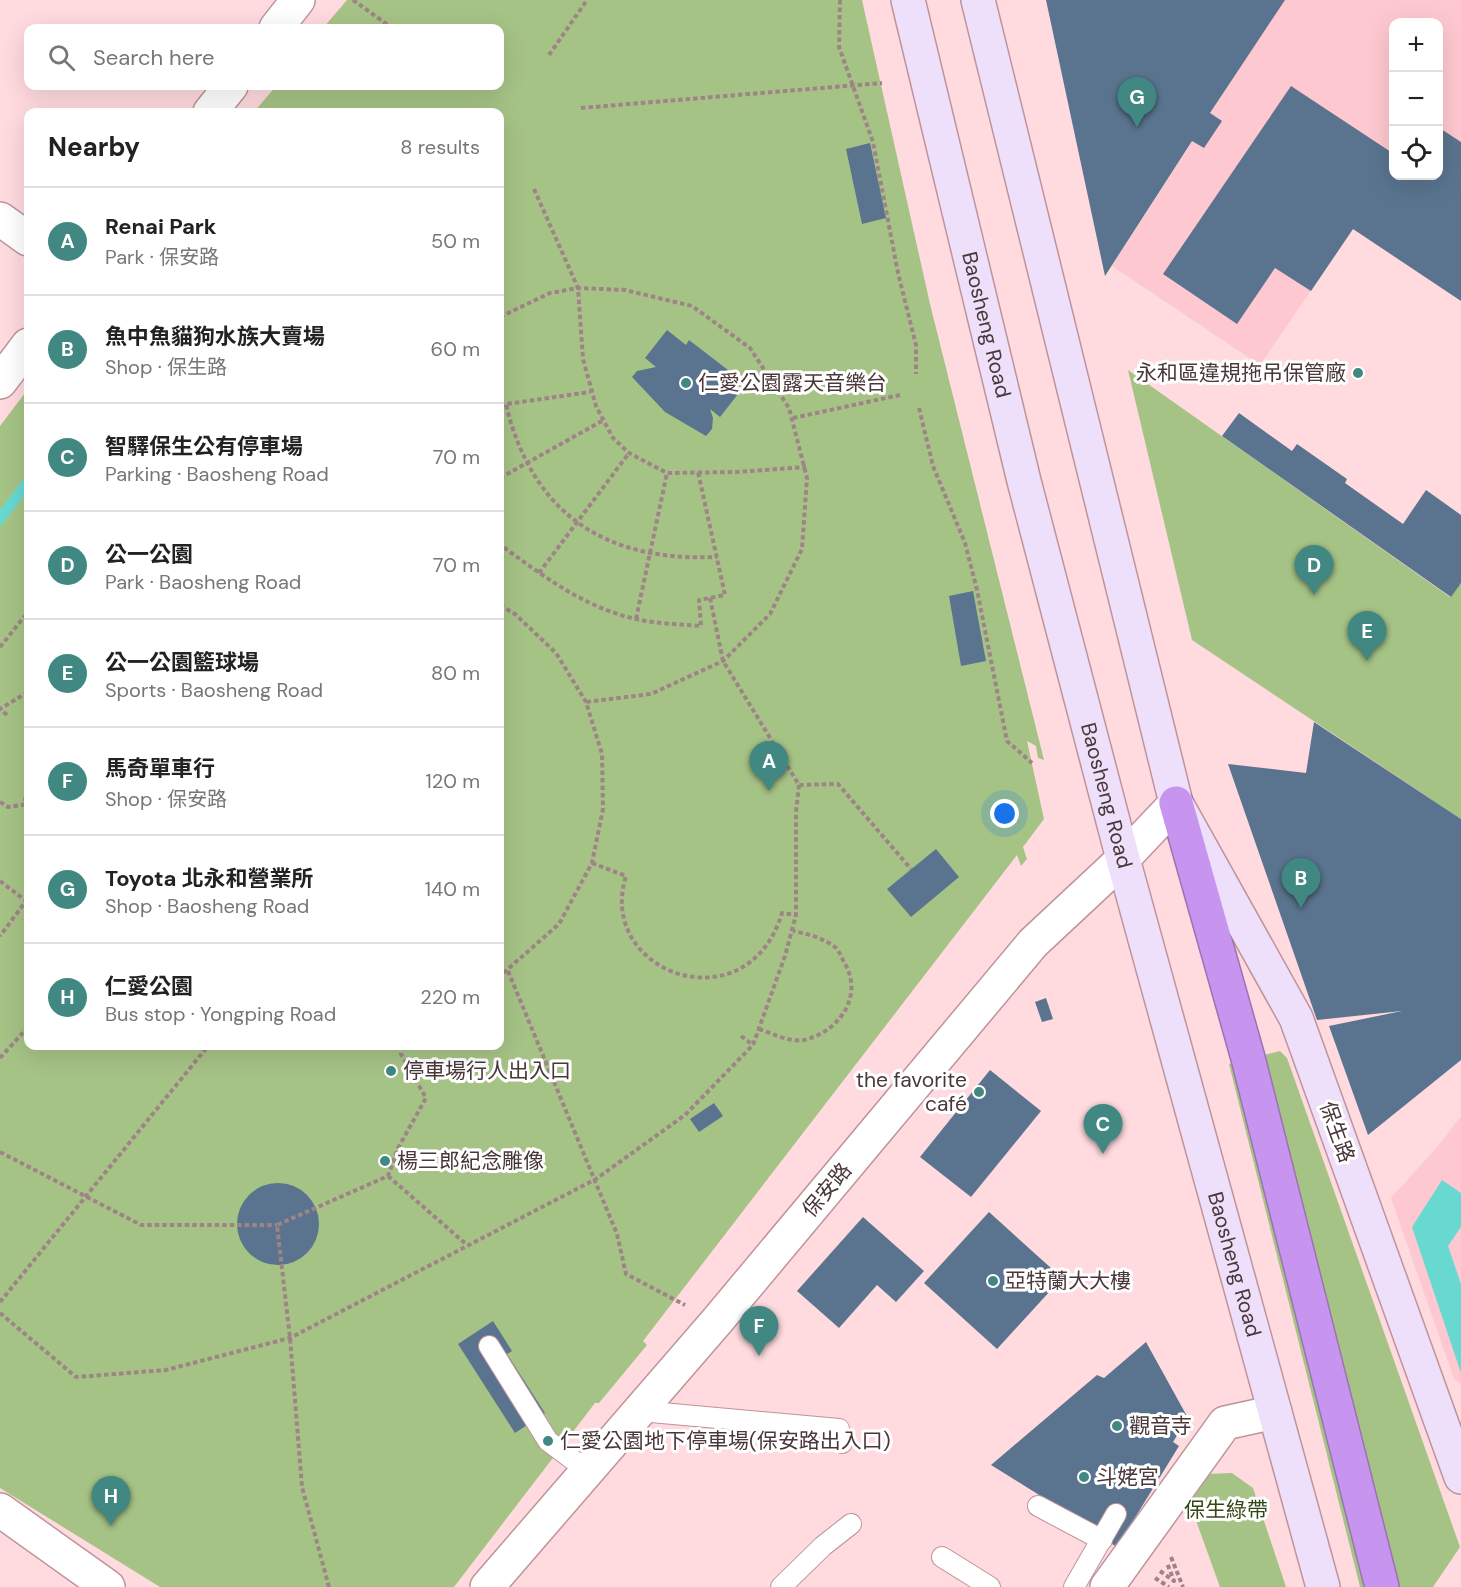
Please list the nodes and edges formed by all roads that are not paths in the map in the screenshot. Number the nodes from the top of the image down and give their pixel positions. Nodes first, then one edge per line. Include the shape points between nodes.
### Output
1 (297, 0) edge
2 (908, 0) edge
3 (978, 0) edge
4 (279, 24) edge
5 (0, 219) edge
6 (24, 236) edge
7 (24, 350) edge
8 (0, 382) edge
9 (1176, 803) junction
10 (1123, 859) junction
11 (489, 1346) dead end
12 (640, 1411) junction
13 (1275, 1412) junction
14 (1450, 1421) edge
15 (842, 1443) dead end
16 (588, 1471) junction
17 (1461, 1478) edge
18 (1038, 1506) dead end
19 (1116, 1514) dead end
20 (2, 1516) edge
21 (851, 1524) dead end
22 (1102, 1540) junction
23 (942, 1557) dead end
24 (108, 1587) edge
25 (488, 1587) edge
26 (769, 1587) edge
27 (781, 1587) edge
28 (990, 1587) edge
29 (1074, 1587) edge
30 (1107, 1587) edge
31 (1323, 1587) edge
32 (1382, 1587) edge

1 - 4 street
2 - 10 street, Baosheng Road via 1024,481
3 - 9 street
5 - 6 street
7 - 8 street
9 - 10 street, 保安路
9 - 14 street, 保生路 via 1296,1018
9 - 32 highway via 1248,1058
10 - 12 street, 保安路 via 1033,943
10 - 13 street, Baosheng Road
11 - 16 lane via 548,1441
12 - 15 lane via 839,1429
12 - 16 street, 保安路
13 - 30 street via 1225,1422
13 - 31 street, Baosheng Road
14 - 17 street, 保生路
16 - 25 street, 保安路
18 - 22 lane
19 - 22 lane
20 - 24 street
21 - 27 lane
22 - 29 lane
23 - 28 lane
26 - 27 lane

